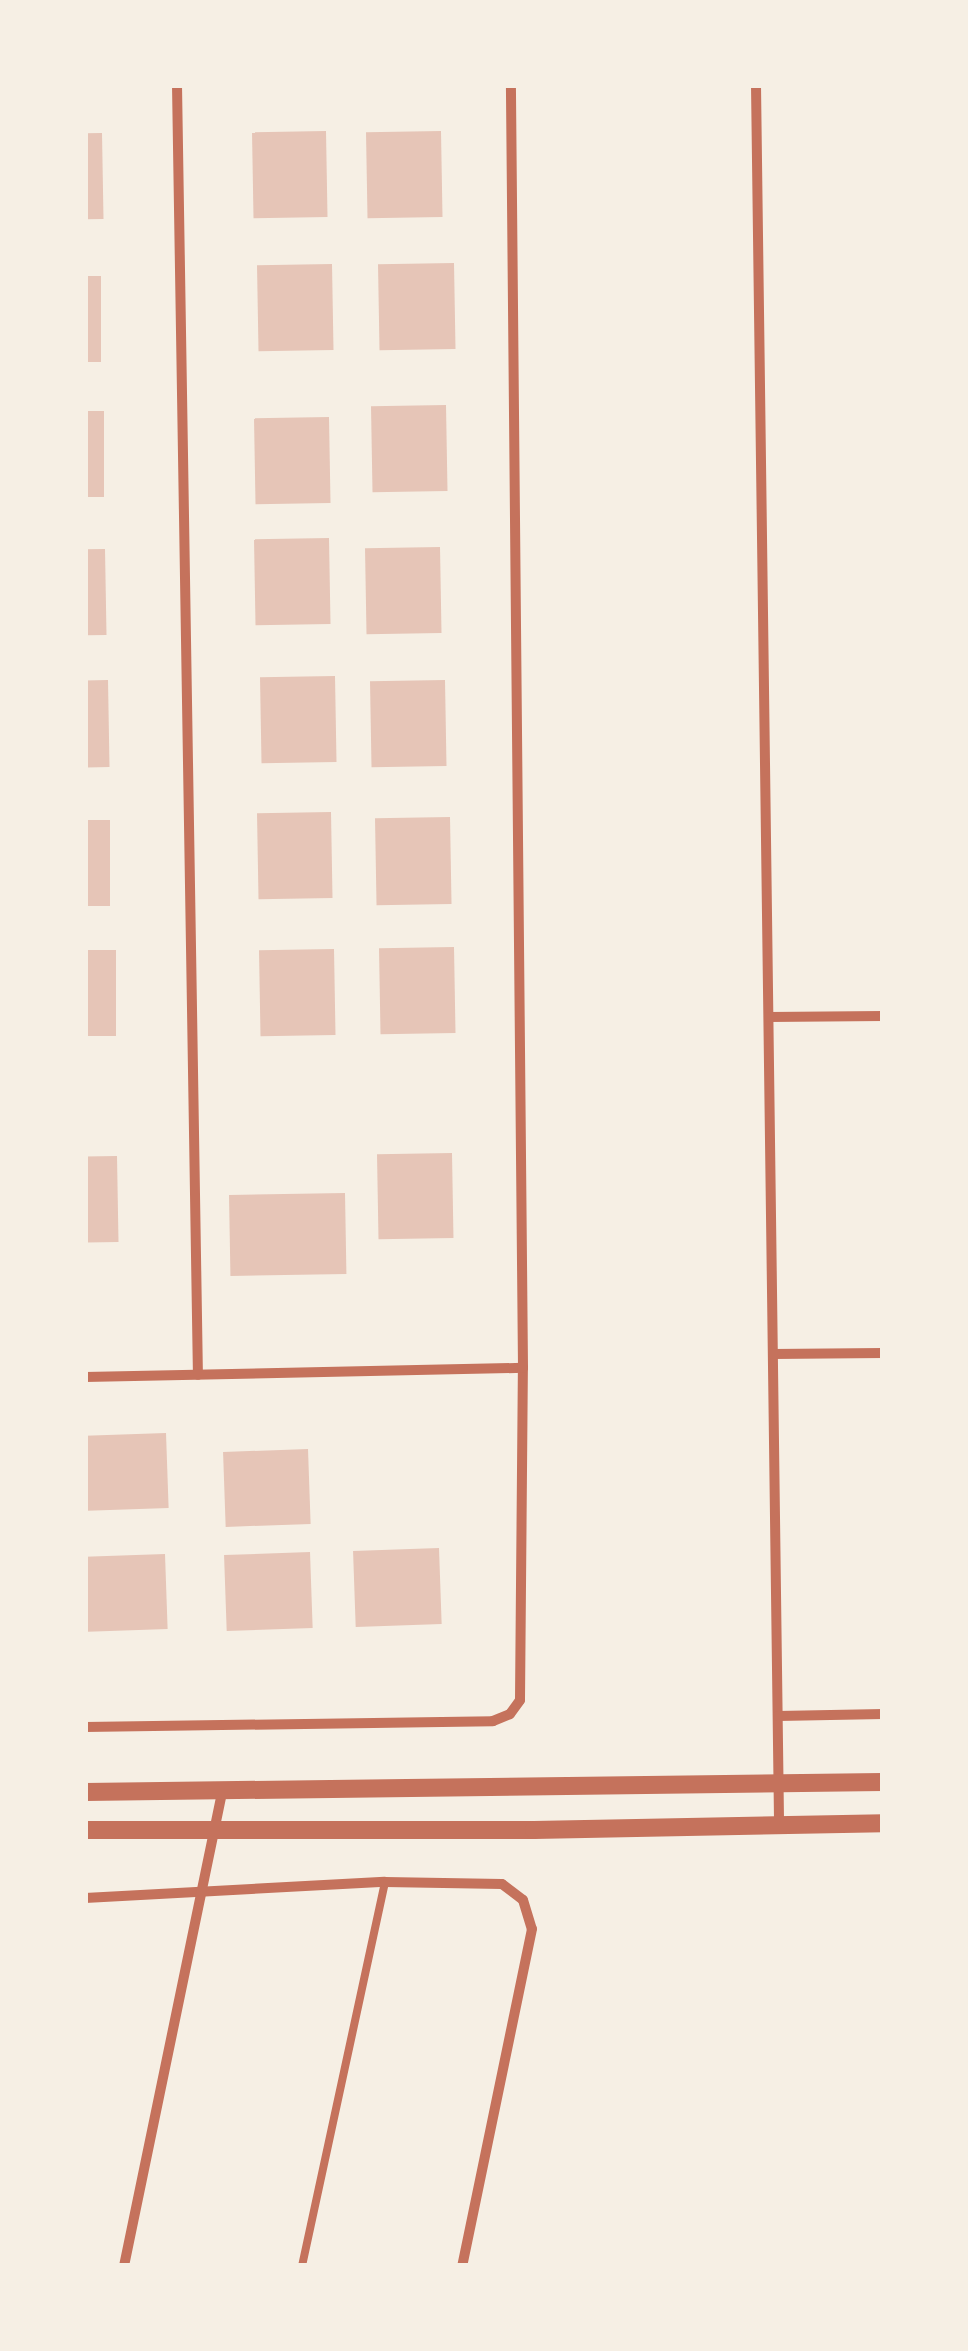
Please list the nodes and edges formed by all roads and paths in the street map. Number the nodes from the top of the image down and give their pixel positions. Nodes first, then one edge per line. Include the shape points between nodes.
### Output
1 (177, 85) edge
2 (511, 85) edge
3 (756, 85) edge
4 (768, 1016) junction
5 (883, 1016) edge
6 (883, 1353) edge
7 (773, 1354) junction
8 (523, 1368) junction
9 (198, 1375) junction
10 (85, 1377) edge
11 (883, 1714) edge
12 (778, 1716) junction
13 (85, 1727) edge
14 (883, 1782) edge
15 (778, 1784) junction
16 (85, 1792) edge
17 (222, 1792) junction
18 (883, 1824) edge
19 (778, 1825) junction
20 (85, 1830) edge
21 (214, 1830) junction
22 (385, 1882) junction
23 (200, 1892) junction
24 (85, 1898) edge
25 (124, 2266) edge
26 (302, 2266) edge
27 (462, 2266) edge

1 - 9 street
2 - 8 street
3 - 4 street
4 - 5 street
4 - 7 street
6 - 7 street
7 - 12 street
8 - 9 street
8 - 13 street via 521,1684 510,1714 494,1721
9 - 10 street
11 - 12 street
12 - 15 street
14 - 15 street
15 - 17 street
15 - 19 street
16 - 17 street
17 - 21 street
18 - 19 street
19 - 21 street
20 - 21 street
21 - 23 street
22 - 23 street
22 - 26 lane
22 - 27 street via 502,1884 523,1900 532,1929
23 - 24 street
23 - 25 street

